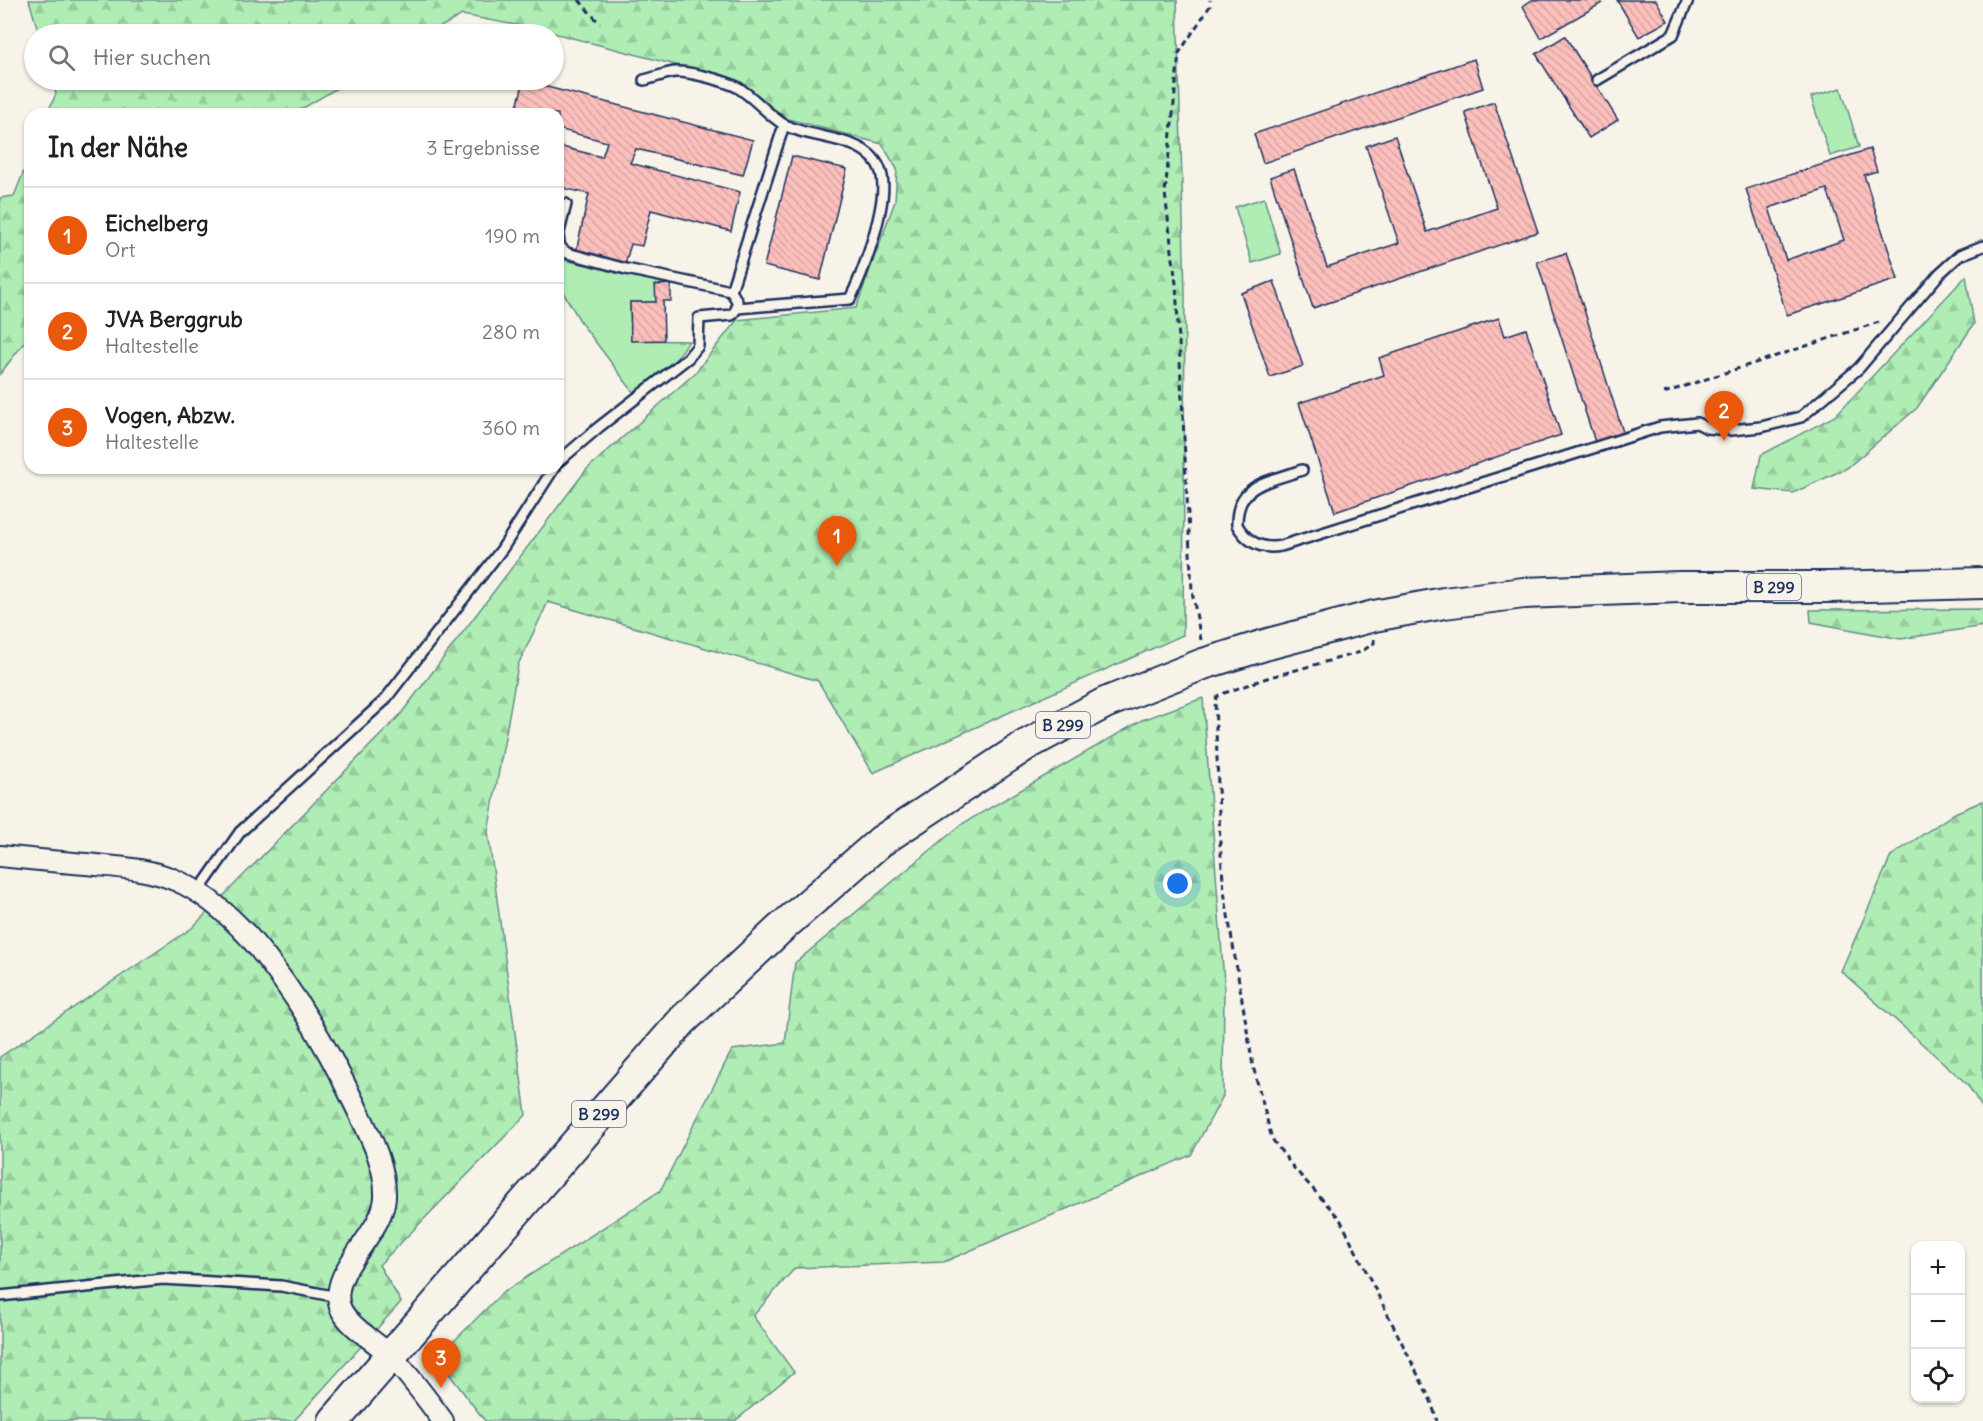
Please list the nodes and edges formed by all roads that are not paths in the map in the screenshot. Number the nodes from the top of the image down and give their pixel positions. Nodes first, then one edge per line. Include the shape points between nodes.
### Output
1 (1688, 0) edge
2 (644, 80) dead end
3 (1597, 80) dead end
4 (784, 125) junction
5 (566, 204) dead end
6 (564, 212) edge
7 (1983, 246) edge
8 (564, 250) edge
9 (731, 291) junction
10 (738, 308) junction
11 (564, 457) edge
12 (1302, 470) dead end
13 (550, 474) edge
14 (1983, 583) edge
15 (0, 856) edge
16 (198, 892) junction
17 (0, 1296) edge
18 (338, 1297) junction
19 (389, 1355) junction
20 (333, 1421) edge
21 (443, 1421) edge

1 - 3 lane via 1674,35
2 - 4 lane via 676,72 735,86
4 - 9 lane
4 - 10 lane via 865,151 881,172 882,205 850,299
5 - 6 lane
7 - 12 lane via 1960,255 1940,273 1859,368 1801,417 1731,430 1697,423 1660,427 1281,546 1270,548 1249,541 1237,525 1238,504 1258,486
8 - 9 lane via 626,269
9 - 10 lane
10 - 11 lane via 732,315 699,318 698,346 688,358
13 - 16 lane via 502,549 384,701 240,832
14 - 19 main road, B 299 via 1679,587 1524,593 1444,603 1374,616 1203,664 1105,703 1026,745 881,841 781,928 683,1020
15 - 16 street via 146,872 174,879
16 - 18 street via 250,938 284,982 346,1086 384,1172 385,1198 380,1219 351,1262
17 - 18 lane via 163,1279 281,1286
18 - 19 street via 341,1310 355,1326
19 - 20 main road, B 299
19 - 21 street

